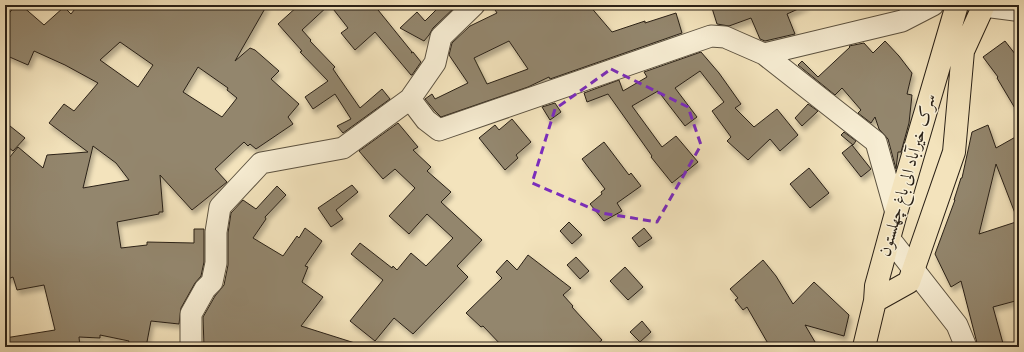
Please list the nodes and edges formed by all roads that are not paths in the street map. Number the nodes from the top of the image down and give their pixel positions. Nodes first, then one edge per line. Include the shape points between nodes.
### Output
1 (474, 5) edge
2 (933, 5) edge
3 (957, 5) edge
4 (984, 6) edge
5 (1019, 8) edge
6 (764, 54) junction
7 (410, 99) junction
8 (896, 212) junction
9 (889, 238) junction
10 (914, 270) junction
11 (875, 302) junction
12 (192, 347) edge
13 (864, 347) edge
14 (966, 347) edge

1 - 7 street via 441,37 435,63
2 - 6 street via 902,21
3 - 8 main road, سرک خیرآباد الی باغ چهلستون
4 - 5 street via 1015,10
4 - 10 main road via 963,52 954,152
6 - 7 street via 725,37 711,36 439,130 426,120
6 - 8 street via 876,142
7 - 12 street via 343,148 261,163 220,207 212,282 205,288 191,314
8 - 9 main road, سرک خیرآباد الی باغ چهلستون
9 - 10 street
9 - 11 main road, سرک خیرآباد الی باغ چهلستون via 876,286
10 - 11 main road via 909,282
10 - 14 street via 958,325
11 - 13 main road, سرک خیرآباد الی باغ چهلستون

